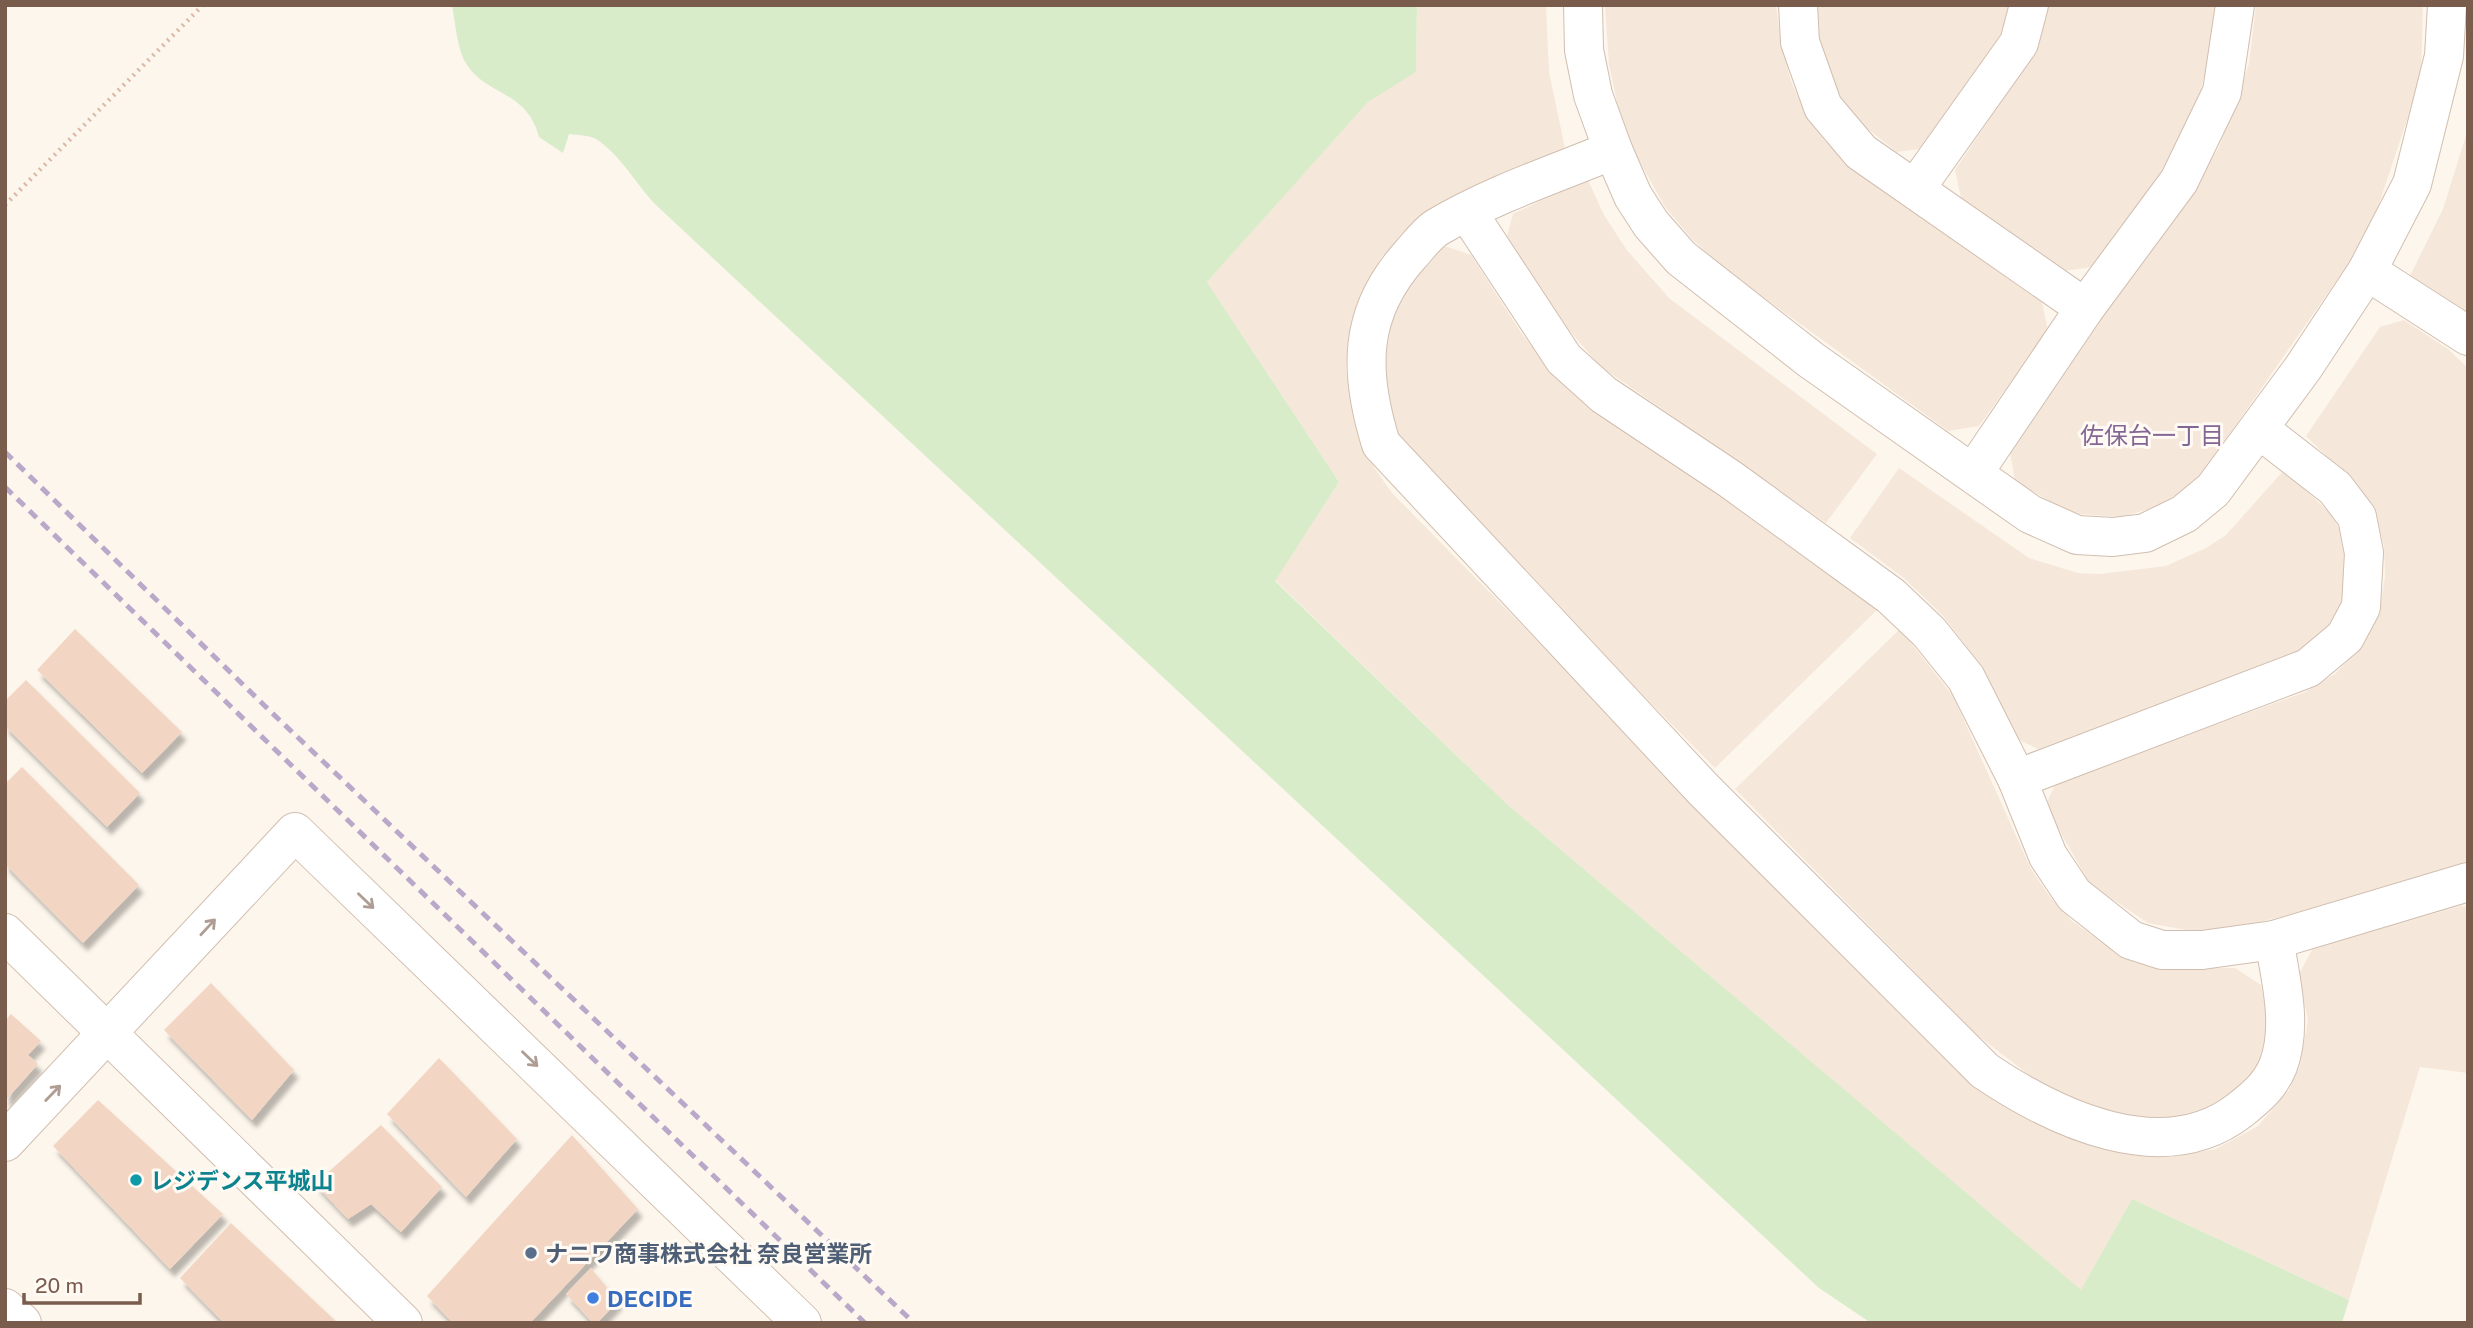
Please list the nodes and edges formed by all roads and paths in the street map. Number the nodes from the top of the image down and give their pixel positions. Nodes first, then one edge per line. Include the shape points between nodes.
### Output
1 (203, 5) edge
2 (1583, 5) edge
3 (1798, 5) edge
4 (2029, 5) edge
5 (2235, 5) edge
6 (2446, 5) edge
7 (1613, 150) junction
8 (1915, 189) junction
9 (5, 205) edge
10 (1468, 213) junction
11 (2367, 271) junction
12 (2085, 307) junction
13 (2468, 336) edge
14 (2259, 429) junction
15 (1974, 472) junction
16 (2017, 779) junction
17 (2468, 882) edge
18 (5, 933) edge
19 (2274, 940) junction
20 (107, 1036) junction
21 (5, 1142) edge
22 (5, 1308) edge
23 (22, 1323) edge
24 (403, 1323) edge
25 (802, 1323) edge

1 - 9 path
2 - 7 street via 1584,50 1593,95
3 - 8 street via 1800,42 1824,107 1861,152
4 - 8 street via 2019,43
5 - 12 street via 2222,92 2179,181
6 - 11 street via 2444,56 2412,184
7 - 10 street
7 - 15 street via 1651,224 1704,279 1811,360
8 - 12 street
10 - 16 street via 1564,359 1604,395 1891,596 1929,632 1966,678
10 - 19 street via 1434,229 1399,268 1376,304 1364,351 1368,401 1381,444 1703,789 1985,1071 2026,1098 2076,1121 2117,1133 2177,1136 2220,1125 2264,1091 2278,1066 2285,1029
11 - 13 street
11 - 14 street
12 - 15 street
14 - 15 street via 2213,490 2184,514 2145,533 2077,535 2030,514
14 - 16 street via 2335,488 2357,517 2364,552 2361,607 2345,637 2308,668
16 - 19 street via 2048,856 2074,895 2131,940 2162,950
17 - 19 street
18 - 20 street
21 -> 20 street
20 - 24 street
20 -> 25 street via 295,832
22 - 23 street

